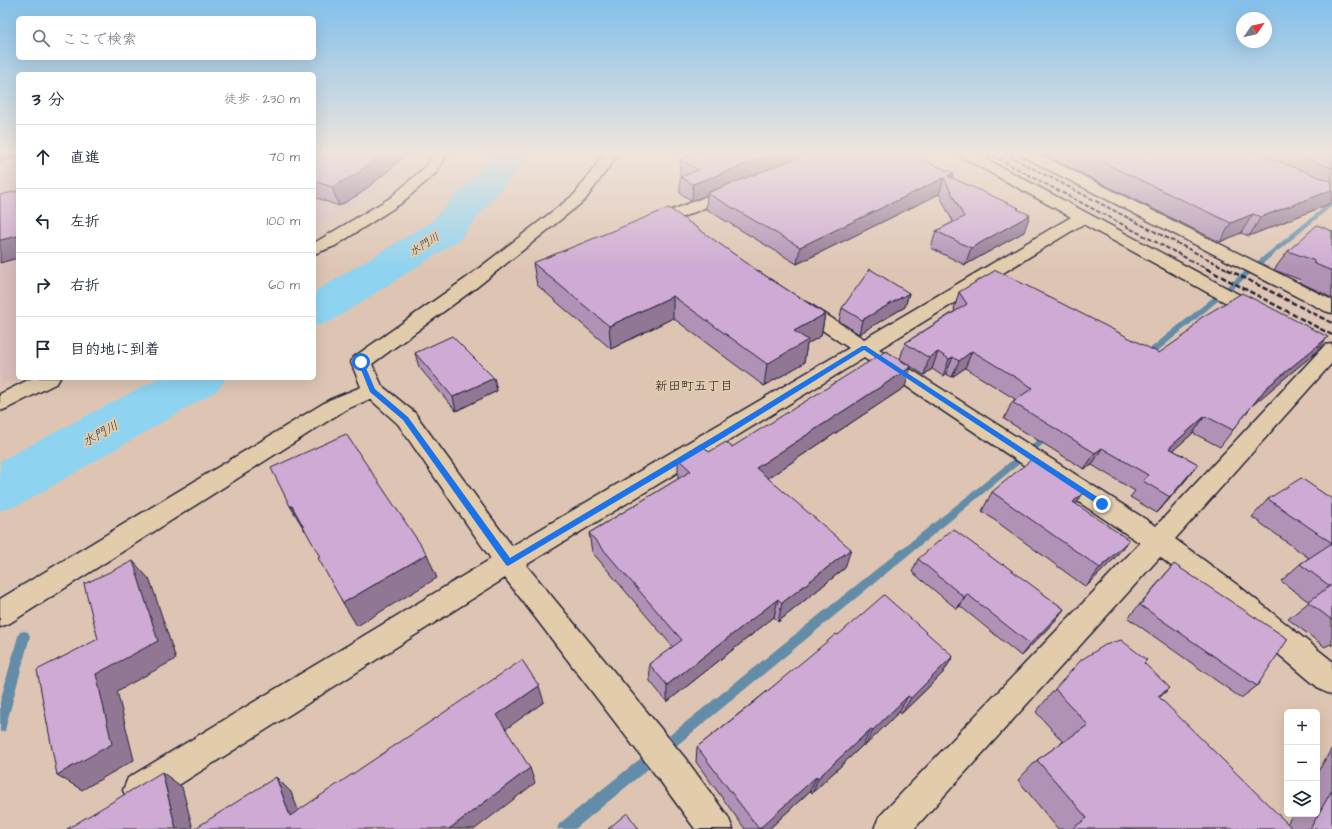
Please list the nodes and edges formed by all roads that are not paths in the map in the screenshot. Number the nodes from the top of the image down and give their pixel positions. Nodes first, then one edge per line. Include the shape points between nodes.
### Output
1 (405, 192) edge
2 (584, 192) edge
3 (731, 192) edge
4 (1036, 192) edge
5 (1105, 192) edge
6 (1082, 217) junction
7 (699, 240) edge
8 (316, 249) edge
9 (785, 296) edge
10 (1332, 307) edge
11 (1275, 322) edge
12 (864, 347) junction
13 (1328, 350) edge
14 (46, 380) edge
15 (372, 390) junction
16 (0, 403) edge
17 (1158, 541) junction
18 (508, 562) junction
19 (0, 614) edge
20 (1332, 680) edge
21 (117, 804) edge
22 (716, 829) edge
23 (891, 829) edge

1 - 8 street
2 - 15 street via 471,283 361,362
3 - 7 street via 666,218
4 - 6 street
5 - 10 street
6 - 11 street
6 - 12 street
9 - 12 street
12 - 17 street
12 - 18 street via 721,436
13 - 17 street
14 - 16 street
15 - 18 street via 406,418
15 - 19 street via 337,405
17 - 20 street
17 - 23 street
18 - 21 street
18 - 22 street via 673,770

